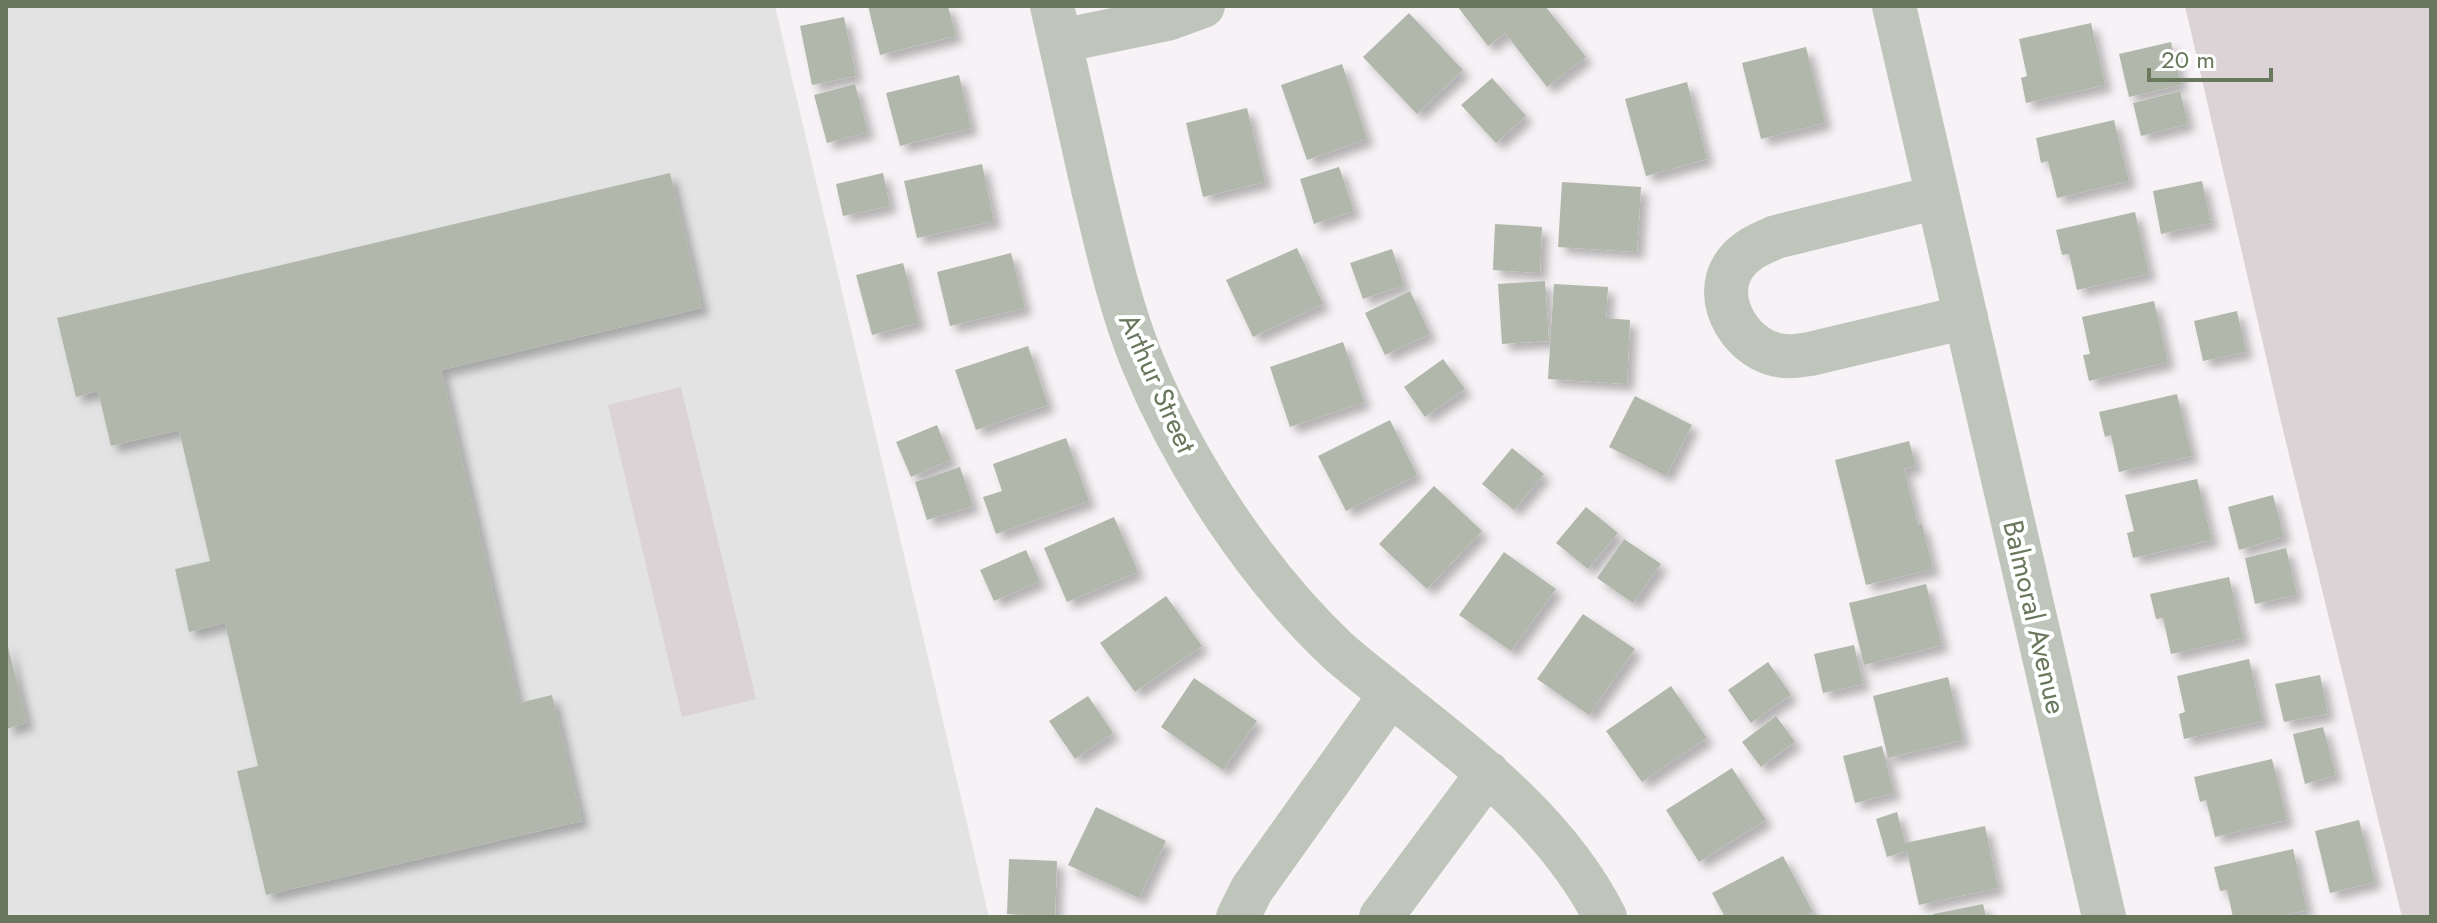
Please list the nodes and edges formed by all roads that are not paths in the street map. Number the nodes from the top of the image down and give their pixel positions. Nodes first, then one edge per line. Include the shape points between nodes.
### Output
1 (1203, 6) edge
2 (1894, 6) edge
3 (1056, 24) edge
4 (1938, 197) junction
5 (1966, 317) junction
6 (1391, 694) junction
7 (1488, 773) junction
8 (1238, 917) edge
9 (1381, 917) edge
10 (1605, 917) edge
11 (2104, 917) edge

1 - 3 street via 1167,19
2 - 4 street, Balmoral Avenue
3 - 6 street, Arthur Street via 1111,268 1143,362 1183,447 1285,594 1338,651
4 - 5 street, Balmoral Avenue
4 - 5 street via 1751,247 1725,285 1729,312 1744,337 1763,351 1784,356
5 - 11 street, Balmoral Avenue
6 - 7 street, Arthur Street
6 - 8 street via 1252,889
7 - 9 street
7 - 10 street, Arthur Street via 1551,836 1589,885

